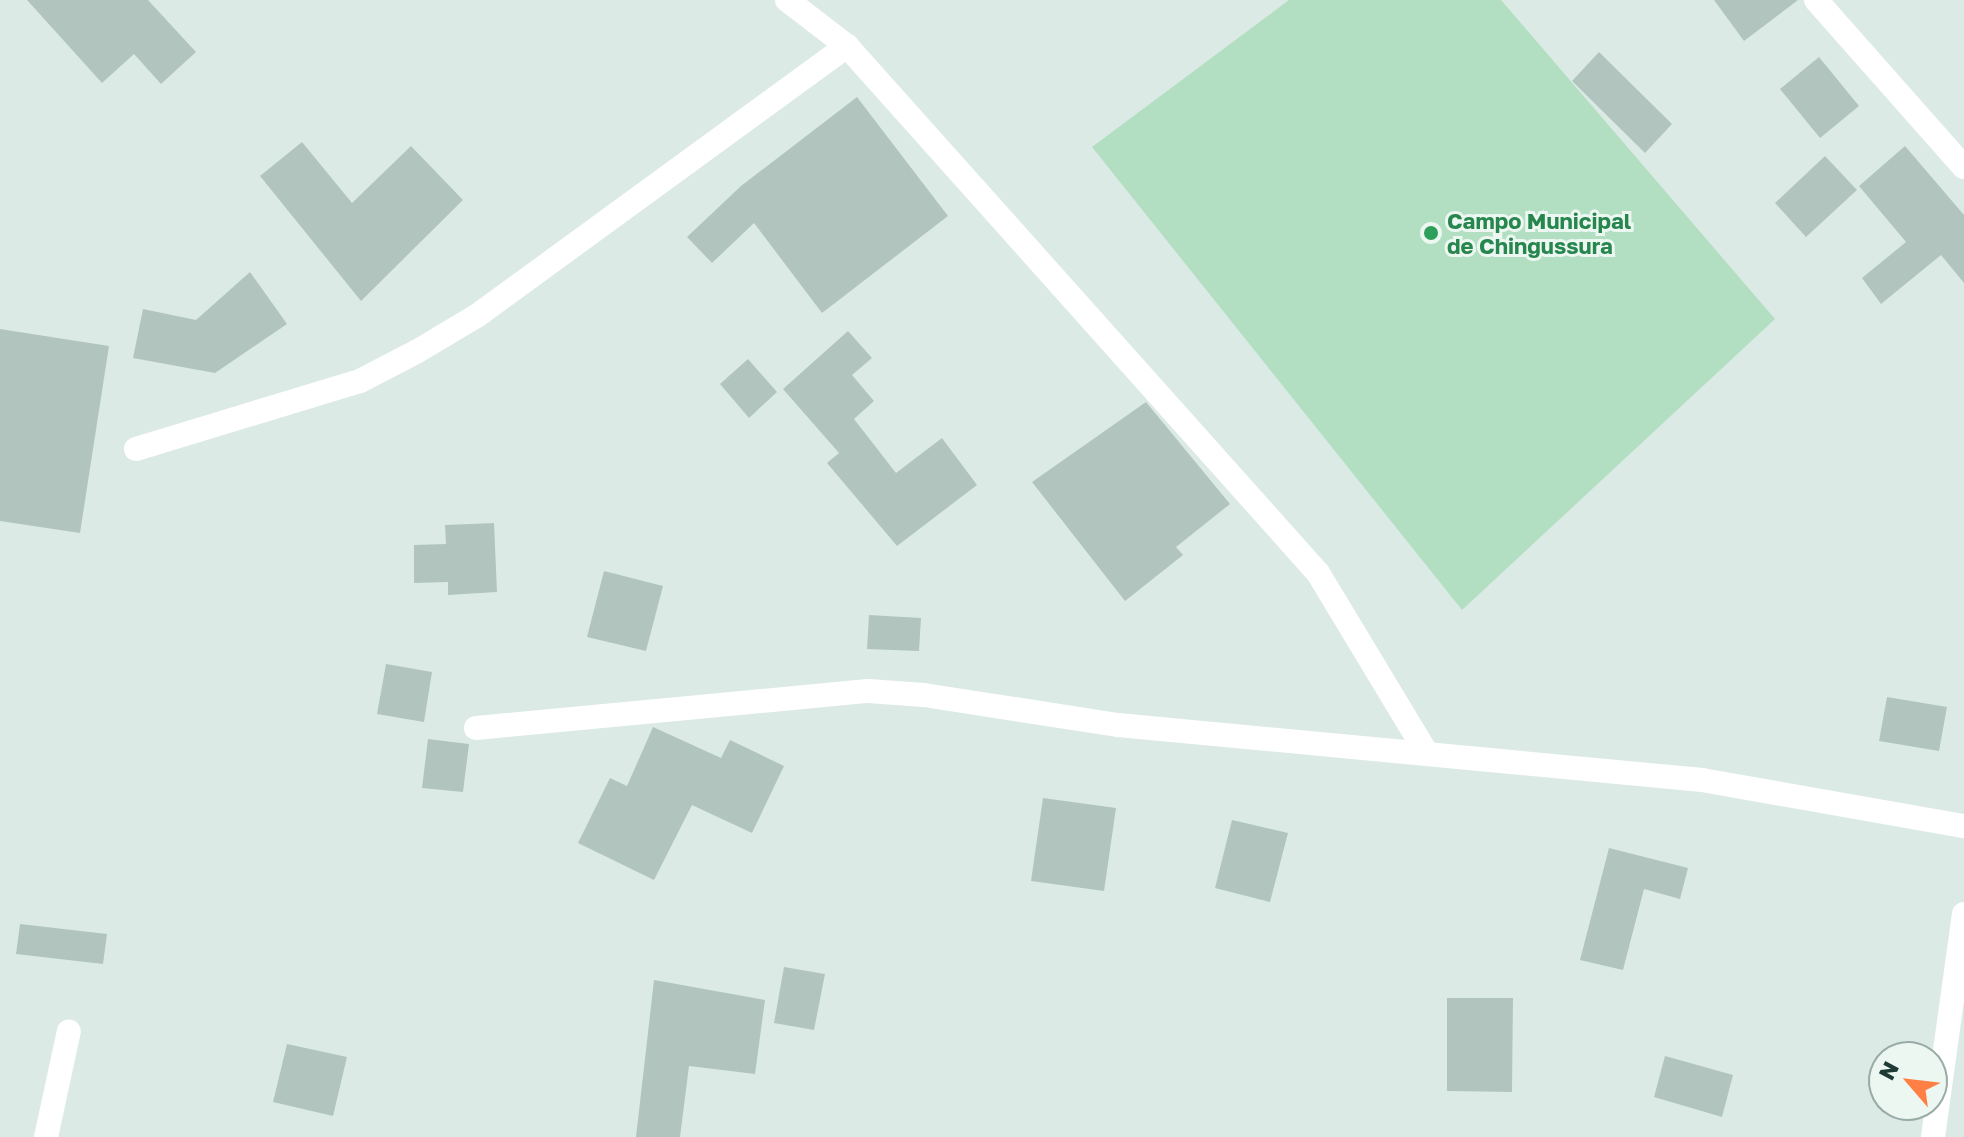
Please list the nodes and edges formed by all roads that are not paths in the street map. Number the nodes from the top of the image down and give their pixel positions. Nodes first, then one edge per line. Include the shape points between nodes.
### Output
1 (787, 0) edge
2 (1816, 0) edge
3 (847, 46) junction
4 (1964, 167) edge
5 (136, 449) dead end
6 (476, 728) dead end
7 (1426, 752) junction
8 (1964, 826) edge
9 (1964, 914) edge
10 (69, 1031) dead end
11 (46, 1137) edge
12 (1933, 1137) edge

1 - 3 street
2 - 4 street
3 - 5 street via 478,315 416,352 360,381
3 - 7 street via 1318,573
6 - 7 street via 868,691 1118,725
7 - 8 street via 1702,780
9 - 12 street
10 - 11 street

